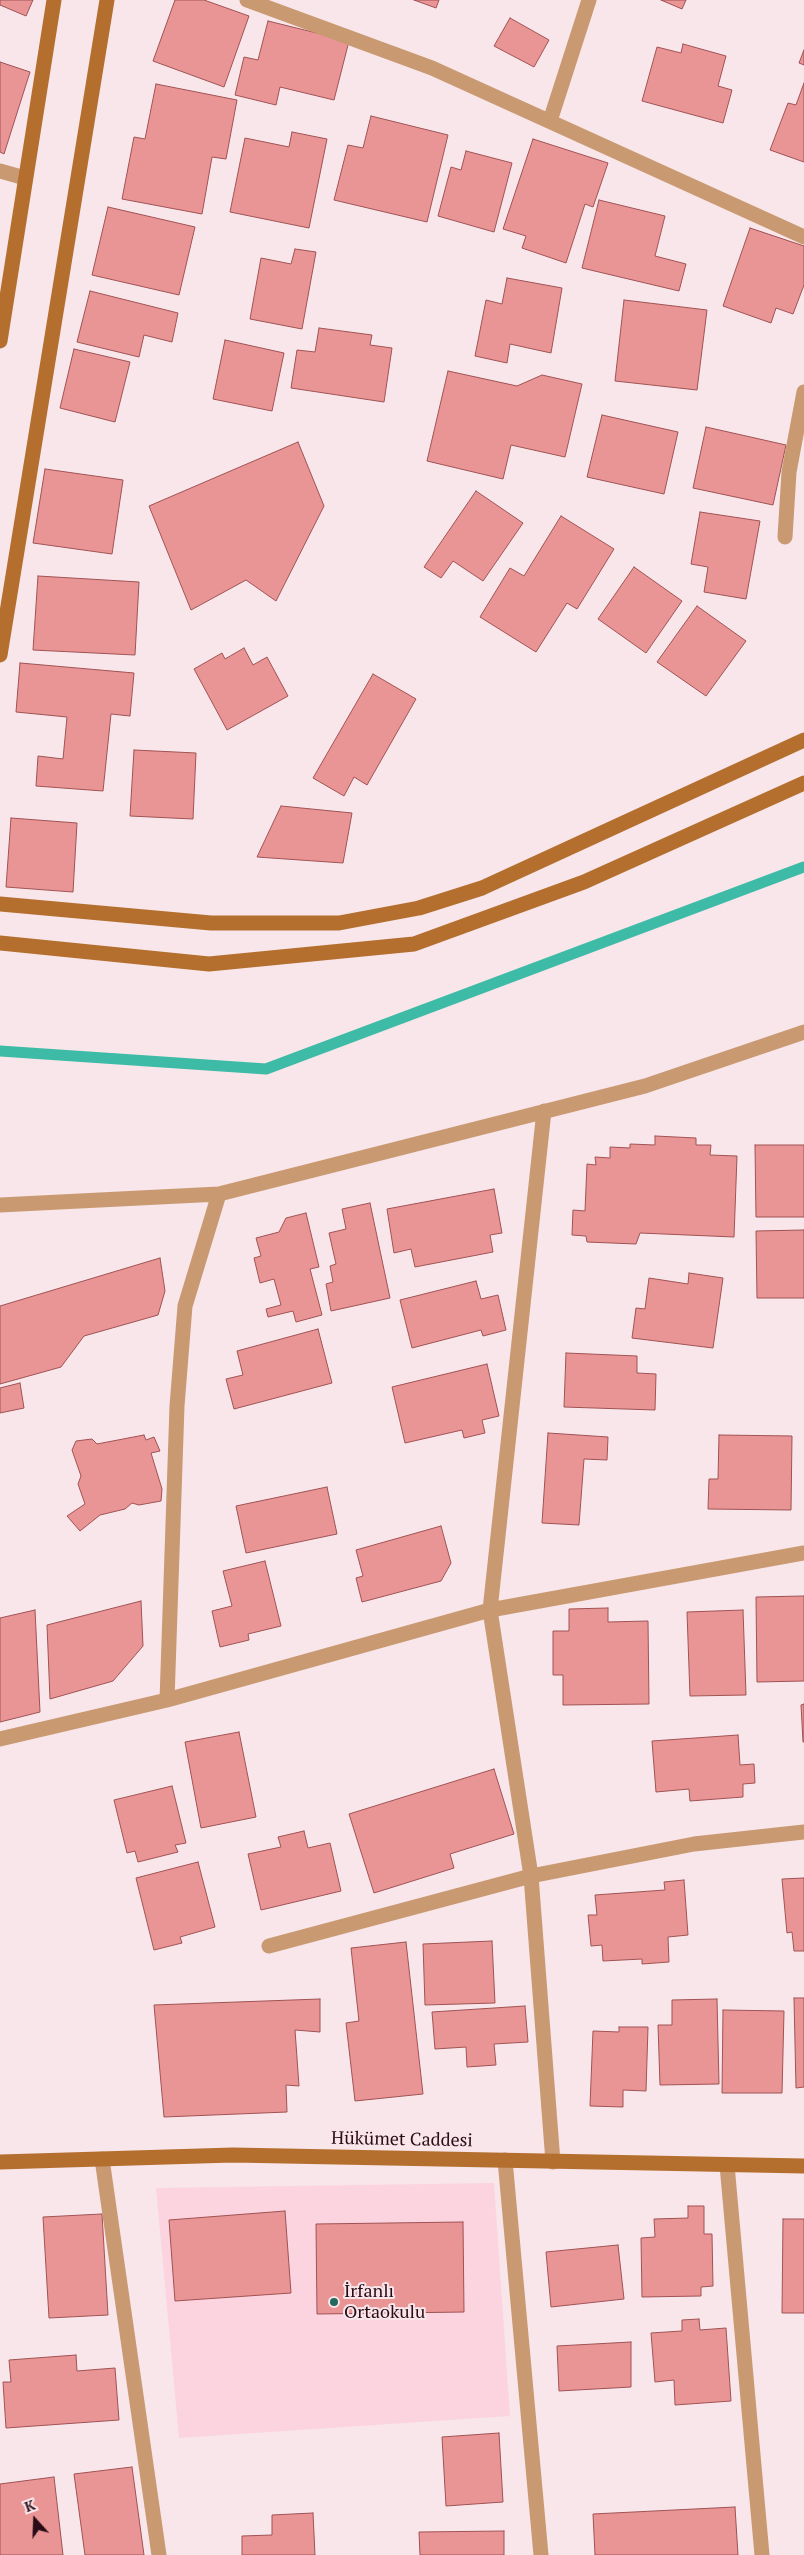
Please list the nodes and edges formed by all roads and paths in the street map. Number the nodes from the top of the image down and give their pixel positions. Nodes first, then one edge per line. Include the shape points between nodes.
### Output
1 (54, 0) edge
2 (107, 0) edge
3 (247, 0) edge
4 (589, 0) edge
5 (550, 121) junction
6 (0, 171) edge
7 (25, 178) junction
8 (804, 237) edge
9 (0, 341) edge
10 (804, 392) edge
11 (785, 537) dead end
12 (0, 655) edge
13 (804, 740) edge
14 (804, 783) edge
15 (0, 904) edge
16 (0, 943) edge
17 (804, 1032) edge
18 (544, 1111) junction
19 (219, 1194) junction
20 (0, 1205) edge
21 (804, 1553) edge
22 (490, 1610) junction
23 (167, 1700) junction
24 (0, 1739) edge
25 (804, 1832) edge
26 (531, 1876) junction
27 (268, 1946) dead end
28 (102, 2159) junction
29 (505, 2160) junction
30 (0, 2162) edge
31 (553, 2162) junction
32 (727, 2165) junction
33 (804, 2166) edge
34 (159, 2555) edge
35 (541, 2555) edge
36 (762, 2555) edge

1 - 7 street
2 - 12 street
3 - 5 street via 432,68
4 - 5 street
5 - 8 street
6 - 7 street
7 - 9 street
10 - 11 street via 789,472
13 - 15 street via 482,888 419,908 338,923 211,923
14 - 16 street via 584,882 414,944 209,964
17 - 18 street via 645,1086
18 - 19 street
18 - 22 street
19 - 20 street
19 - 23 street via 185,1306 177,1406
21 - 22 street
22 - 23 street
22 - 26 street
23 - 24 street
25 - 26 street via 694,1844
26 - 27 street
26 - 31 street
28 - 29 street, Hükümet Caddesi via 233,2155
28 - 30 street, Hükümet Caddesi
28 - 34 street
29 - 31 street, Hükümet Caddesi
29 - 35 street
31 - 32 street, Hükümet Caddesi
32 - 33 street, Hükümet Caddesi
32 - 36 street

